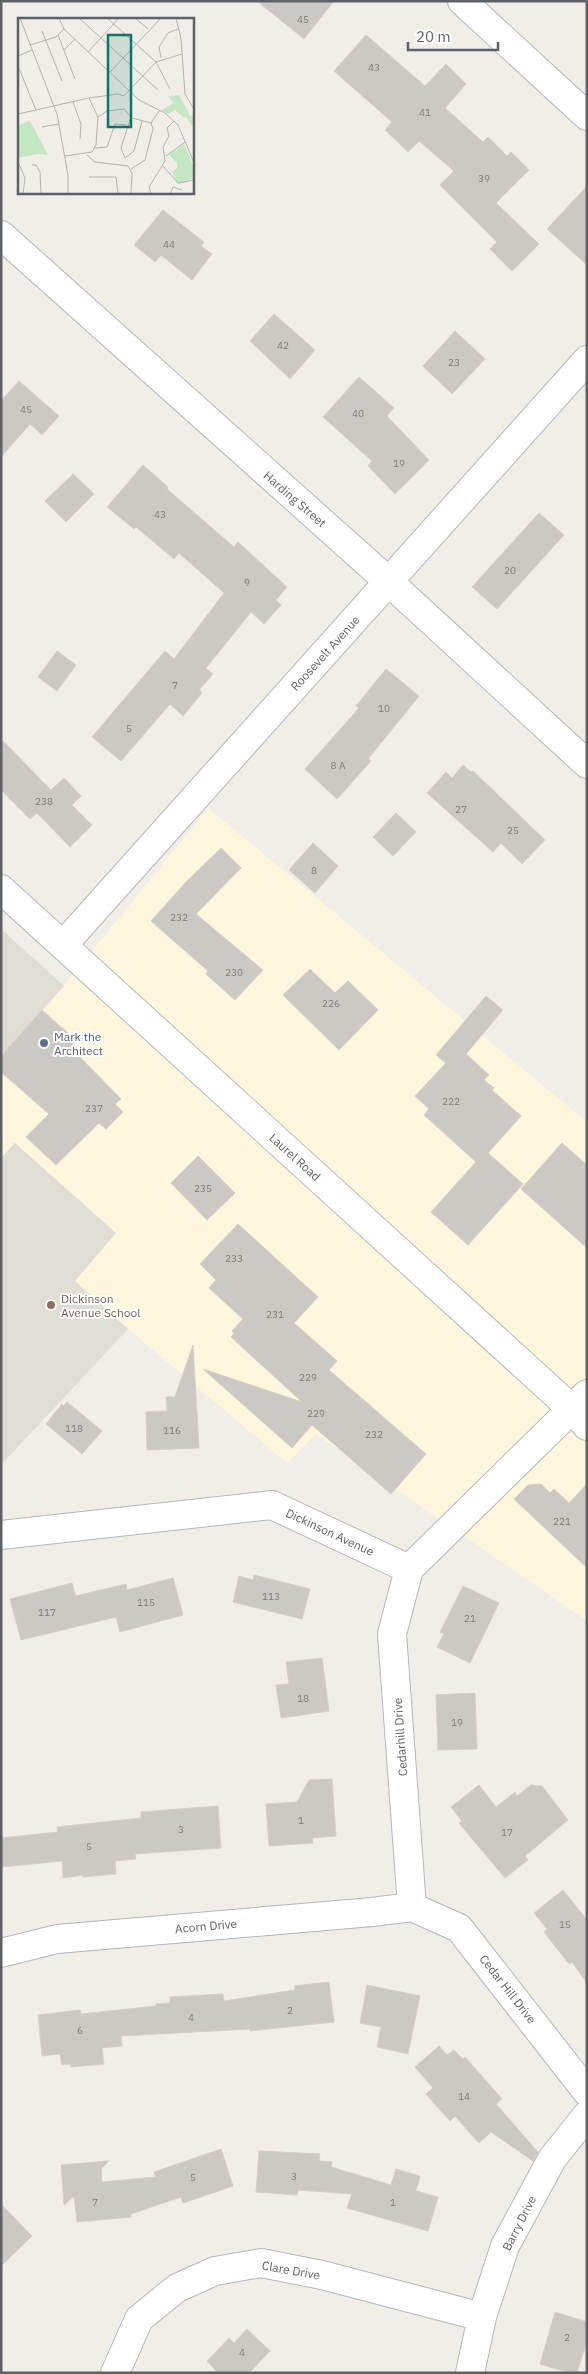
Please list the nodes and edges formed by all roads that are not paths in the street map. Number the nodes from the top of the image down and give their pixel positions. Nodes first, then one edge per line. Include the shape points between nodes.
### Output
1 (462, 1) edge
2 (587, 116) edge
3 (1, 235) edge
4 (587, 360) edge
5 (389, 582) junction
6 (587, 764) edge
7 (1, 889) edge
8 (63, 945) junction
9 (582, 1410) edge
10 (1, 1535) edge
11 (409, 1568) junction
12 (412, 1906) junction
13 (1, 1953) edge
14 (587, 2092) edge
15 (587, 2115) edge
16 (482, 2317) junction
17 (115, 2373) edge
18 (470, 2373) edge

1 - 2 street
3 - 5 street, Harding Street
4 - 5 street, Roosevelt Avenue
5 - 6 street, Harding Street
5 - 8 street, Roosevelt Avenue
7 - 8 street, Laurel Road
8 - 9 street, Laurel Road
9 - 11 street
10 - 11 street, Dickinson Avenue via 272,1505
11 - 12 street, Cedarhill Drive via 392,1634
12 - 13 street, Acorn Drive via 57,1939
12 - 14 street, Cedar Hill Drive via 459,1928
15 - 16 street, Barry Drive via 552,2160 505,2246
16 - 17 street, Clare Drive via 322,2275 261,2263 215,2271 177,2288 139,2319
16 - 18 street, Barry Drive

